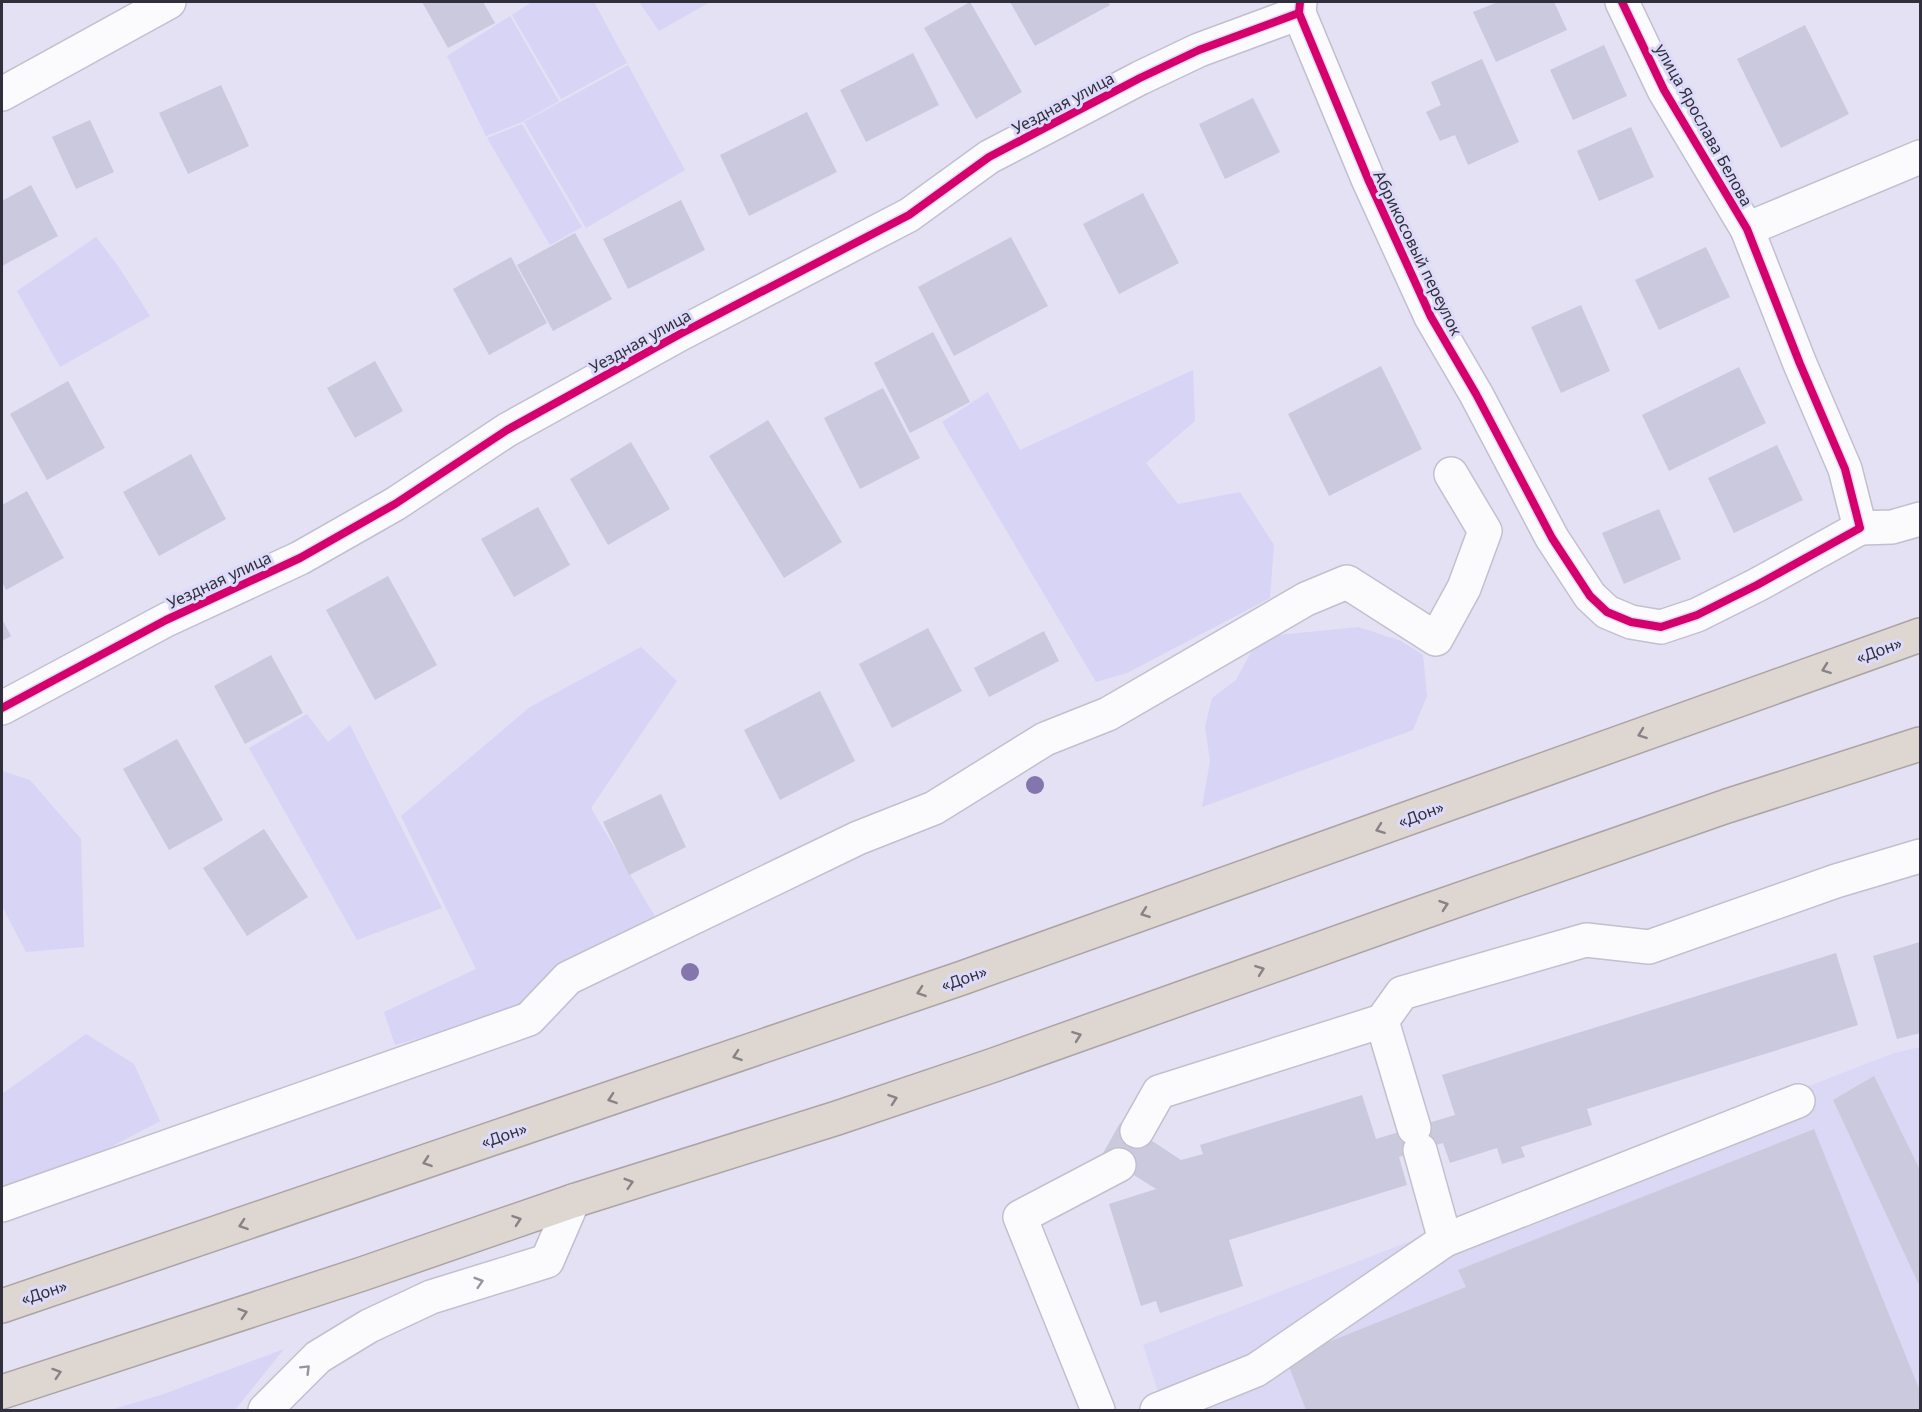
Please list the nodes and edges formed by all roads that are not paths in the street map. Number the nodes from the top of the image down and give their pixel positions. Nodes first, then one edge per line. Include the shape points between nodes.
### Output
1 (169, 2) edge
2 (1622, 2) edge
3 (1299, 7) edge
4 (2, 94) edge
5 (1920, 157) edge
6 (1747, 230) junction
7 (1451, 474) dead end
8 (1920, 519) edge
9 (1860, 528) junction
10 (1920, 635) edge
11 (2, 708) edge
12 (1920, 744) edge
13 (1920, 856) edge
14 (1382, 1021) junction
15 (1798, 1101) dead end
16 (1137, 1131) dead end
17 (1119, 1165) dead end
18 (573, 1201) junction
19 (2, 1205) edge
20 (1445, 1240) junction
21 (2, 1306) edge
22 (2, 1392) edge
23 (265, 1410) edge
24 (1098, 1410) edge
25 (1157, 1410) edge

1 - 4 street
2 - 6 street, улица Ярослава Белова via 1664,90
3 - 9 street, Абрикосовый переулок via 1368,179 1431,317 1552,538 1590,596 1607,612 1631,622 1661,627 1697,615
3 - 11 street, Уездная улица via 1140,78 999,152 909,215 680,334 507,430 395,504 300,558 166,620
5 - 6 street
6 - 9 street, улица Ярослава Белова via 1845,469
7 - 19 street via 1485,531 1464,588 1436,639 1347,582 1306,599 1108,714 1045,739 934,808 858,838 568,978 529,1019
8 - 9 street via 1892,527
10 -> 21 highway, «Дон» via 962,978
18 -> 12 highway via 991,1066 1415,915
13 - 14 street via 1836,881 1649,947 1586,940 1402,993
14 - 16 street via 1159,1092
14 - 20 street
15 - 20 street
17 - 24 street via 1020,1217
22 -> 18 highway
23 -> 18 street via 318,1357 369,1326 431,1297 547,1261
20 - 25 street via 1256,1370

